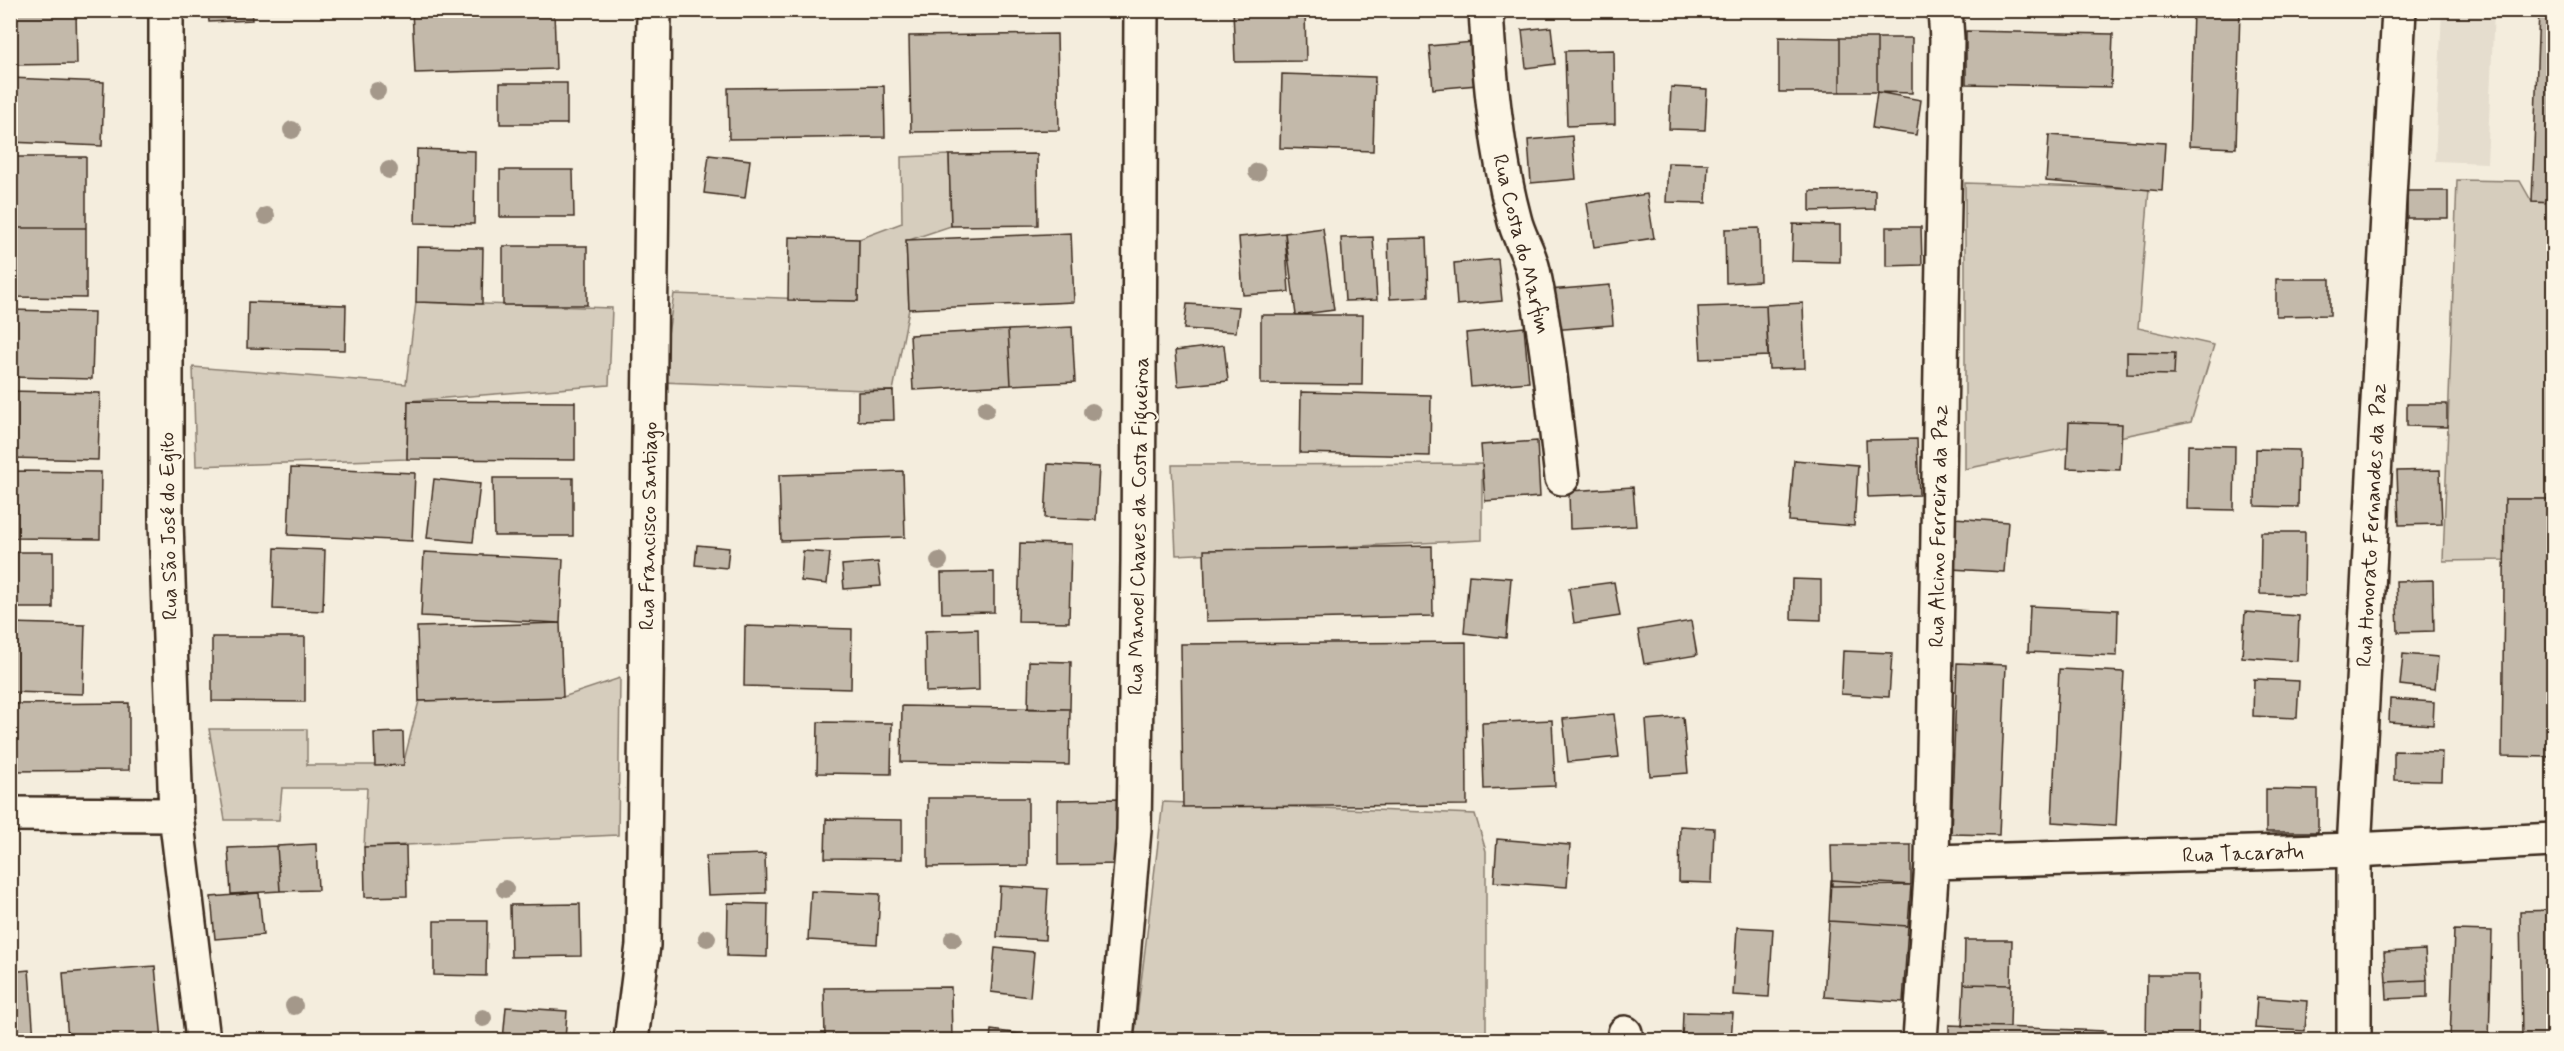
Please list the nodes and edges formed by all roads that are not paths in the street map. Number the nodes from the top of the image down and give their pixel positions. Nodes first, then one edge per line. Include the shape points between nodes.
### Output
1 (166, 10) edge
2 (654, 10) edge
3 (1141, 10) edge
4 (1486, 10) edge
5 (1945, 10) edge
6 (2399, 10) edge
7 (1562, 478) dead end
8 (10, 814) edge
9 (176, 815) junction
10 (2553, 840) edge
11 (2354, 850) junction
12 (1932, 862) junction
13 (203, 1041) edge
14 (631, 1041) edge
15 (1116, 1041) edge
16 (1920, 1041) edge
17 (2354, 1041) edge

1 - 9 street, Rua São José do Egito via 166,521
2 - 14 street, Rua Francisco Santiago via 643,945
3 - 15 street, Rua Manoel Chaves da Costa Figueiroa via 1134,819
4 - 7 street, Rua Costa do Marfim via 1499,152 1514,221 1532,266 1547,350
5 - 12 street, Rua Alcino Ferreira da Paz
6 - 11 street, Rua Honorato Fernandes da Paz
8 - 9 street
9 - 13 street, Rua São José do Egito
10 - 11 street, Rua Tacaratu
11 - 12 street, Rua Tacaratu
11 - 17 street, Rua Honorato Fernandes da Paz
12 - 16 street, Rua Alcino Ferreira da Paz

